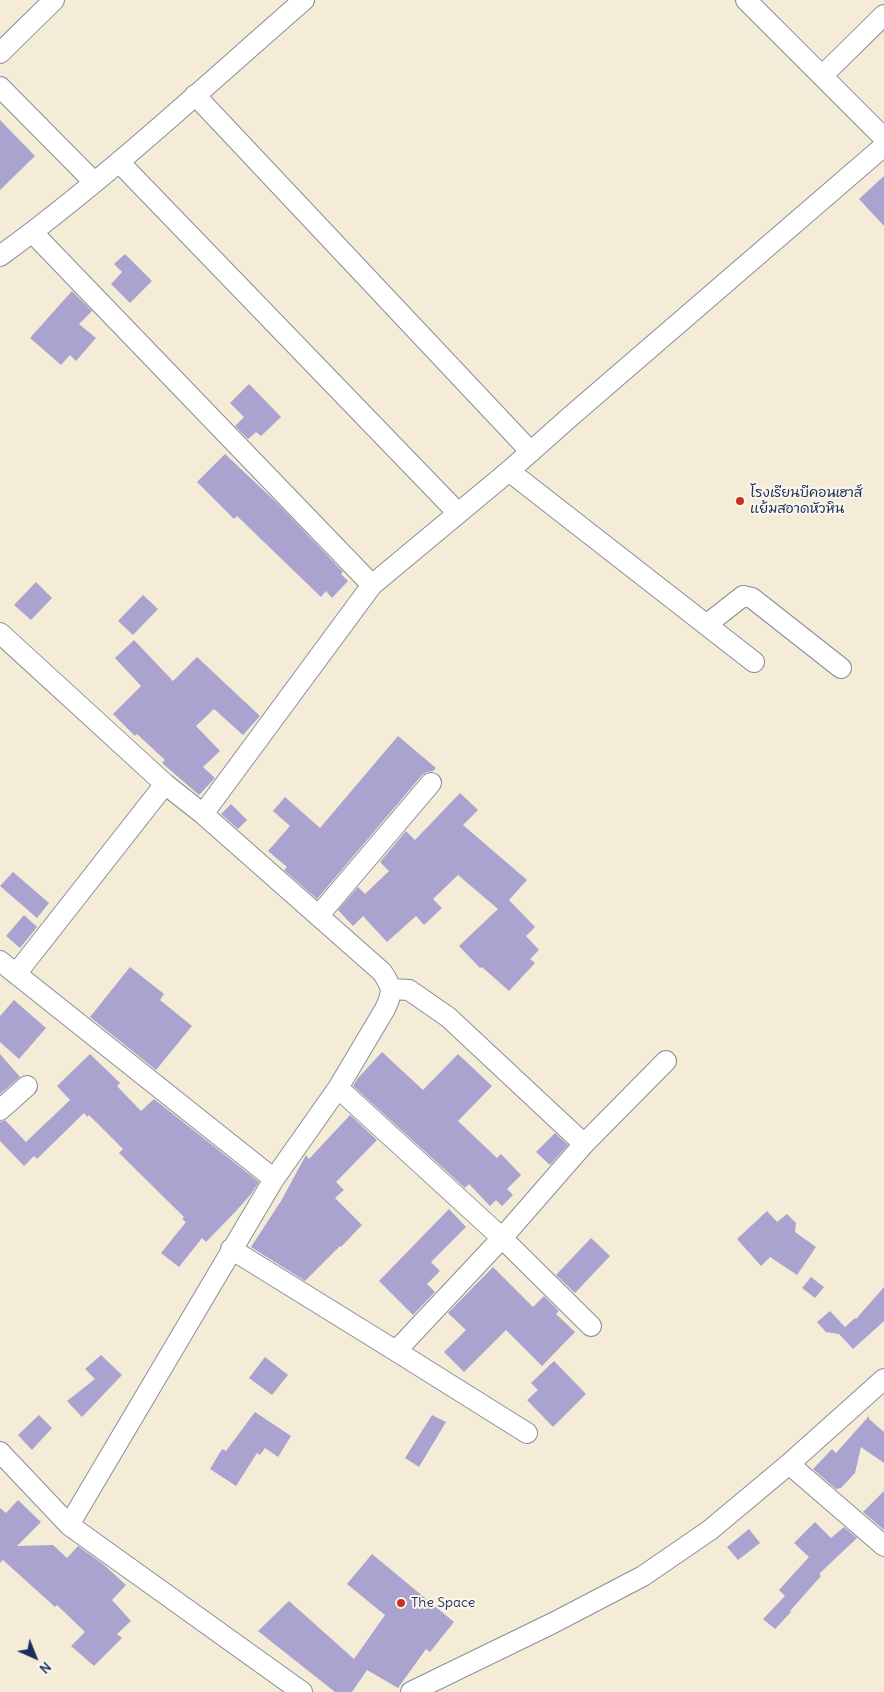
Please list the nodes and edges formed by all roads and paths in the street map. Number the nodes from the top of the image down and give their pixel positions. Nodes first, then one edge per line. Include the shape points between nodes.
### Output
1 (54, 0) edge
2 (304, 0) edge
3 (758, 4) edge
4 (884, 15) edge
5 (0, 53) edge
6 (822, 76) junction
7 (0, 87) edge
8 (195, 96) junction
9 (884, 138) edge
10 (884, 146) edge
11 (119, 162) junction
12 (94, 182) junction
13 (32, 232) junction
14 (0, 256) edge
15 (531, 452) junction
16 (509, 471) junction
17 (458, 513) junction
18 (372, 585) junction
19 (706, 625) junction
20 (0, 633) edge
21 (754, 662) dead end
22 (841, 668) dead end
23 (165, 784) junction
24 (432, 784) dead end
25 (203, 814) junction
26 (319, 915) junction
27 (0, 961) edge
28 (16, 974) junction
29 (392, 989) junction
30 (666, 1061) dead end
31 (27, 1086) dead end
32 (338, 1088) junction
33 (0, 1110) edge
34 (584, 1144) junction
35 (274, 1178) junction
36 (502, 1238) junction
37 (231, 1249) junction
38 (592, 1326) dead end
39 (396, 1351) junction
40 (884, 1379) edge
41 (527, 1433) dead end
42 (0, 1452) edge
43 (789, 1464) junction
44 (69, 1525) junction
45 (884, 1546) edge
46 (302, 1692) edge
47 (411, 1692) edge

1 - 5 street
2 - 8 street
3 - 6 street
4 - 6 street
6 - 9 street
7 - 12 street
8 - 11 street
8 - 15 street
10 - 15 street
11 - 12 street
11 - 17 street
12 - 13 street
13 - 14 street
13 - 18 street
15 - 16 street
16 - 17 street
16 - 19 street
17 - 18 street
18 - 25 street
19 - 21 street
19 - 22 street via 743,596 752,598
20 - 23 street
23 - 25 street
23 - 28 street
24 - 26 street
25 - 26 street
26 - 29 street via 382,972
27 - 28 street
28 - 35 street
29 - 32 street via 385,1010
29 - 34 street via 409,990 448,1017
30 - 34 street
31 - 33 street
32 - 35 street
32 - 36 street
34 - 36 street
35 - 37 street
36 - 38 street
36 - 39 street
37 - 39 street
37 - 44 street
39 - 41 street
40 - 43 street
42 - 44 street
43 - 45 street
43 - 47 street via 710,1530 643,1576
44 - 46 street

